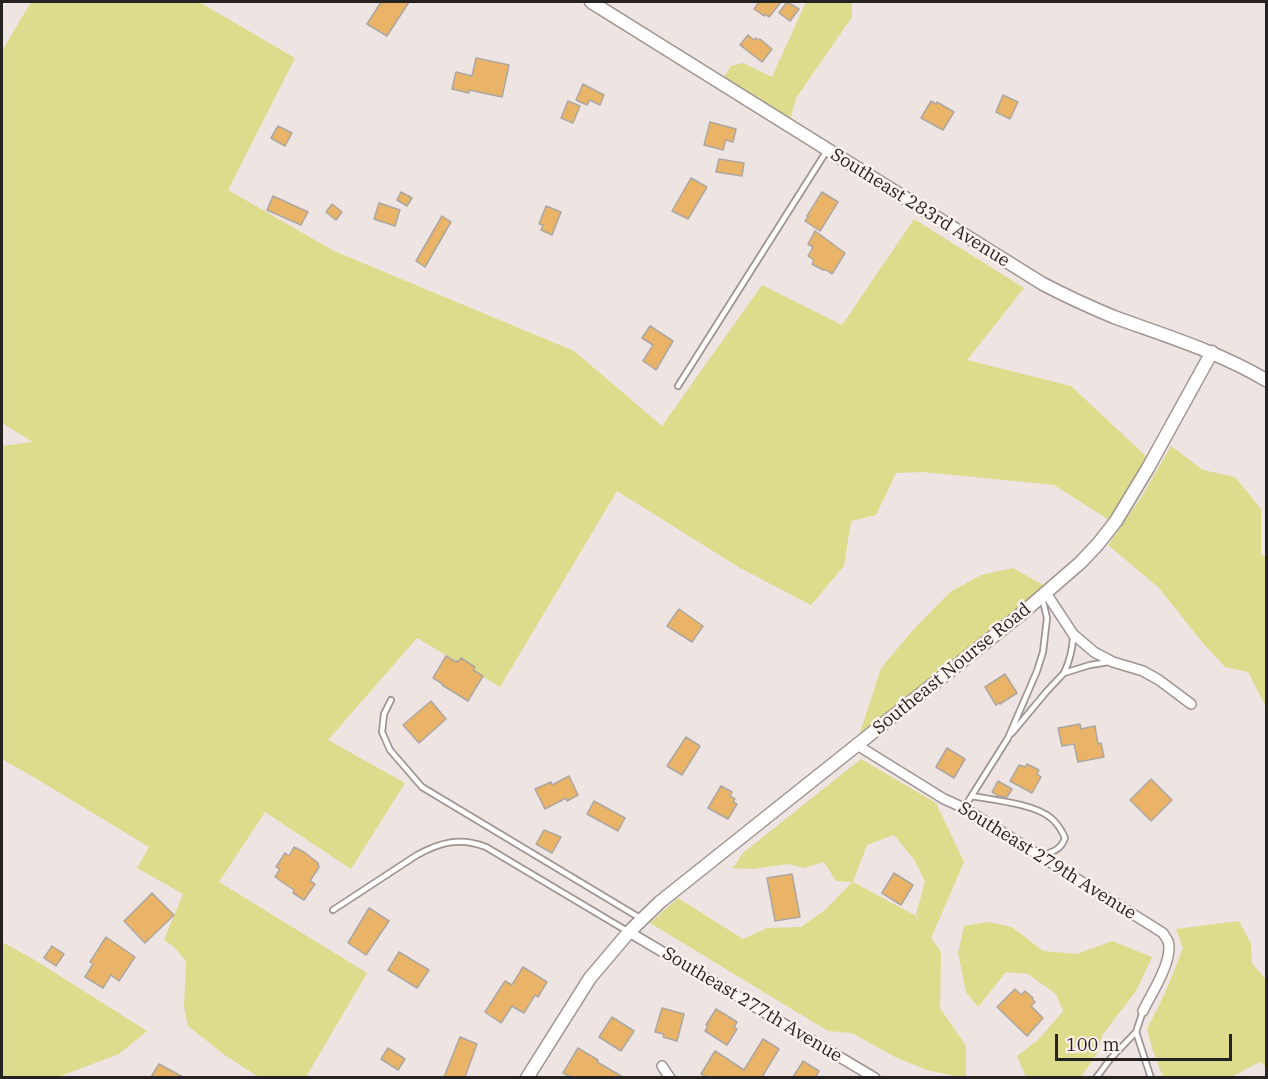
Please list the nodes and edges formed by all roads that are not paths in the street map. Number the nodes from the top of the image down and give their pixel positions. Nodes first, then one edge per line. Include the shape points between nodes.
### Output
1 (591, 2) edge
2 (828, 150) junction
3 (1212, 352) junction
4 (1266, 380) edge
5 (678, 386) dead end
6 (1044, 595) junction
7 (1073, 634) junction
8 (1113, 662) junction
9 (1064, 673) junction
10 (391, 700) dead end
11 (1191, 704) dead end
12 (1008, 738) junction
13 (856, 745) junction
14 (972, 796) junction
15 (964, 808) junction
16 (1041, 856) junction
17 (333, 910) dead end
18 (642, 919) junction
19 (629, 932) junction
20 (1143, 1011) joint
21 (1136, 1032) junction
22 (662, 1066) dead end
23 (527, 1077) edge
24 (670, 1077) edge
25 (875, 1077) edge
26 (1096, 1077) edge
27 (1151, 1077) edge

1 - 2 street, Southeast 283rd Avenue
2 - 3 street, Southeast 283rd Avenue via 1043,284 1112,316
2 - 5 lane
3 - 4 street, Southeast 283rd Avenue
3 - 6 street, Southeast Nourse Road via 1116,521 1080,563
6 - 7 street
6 - 12 lane via 1047,618 1043,652
6 - 13 street, Southeast Nourse Road
7 - 8 street
7 - 9 lane via 1071,659
8 - 9 lane
8 - 11 street via 1143,671
9 - 12 lane
10 - 18 lane via 382,732 390,750 422,787
12 - 14 lane
13 - 15 street, Southeast 279th Avenue
13 - 18 street, Southeast Nourse Road
14 - 15 lane
14 - 16 lane via 1041,811 1053,819 1065,838 1063,845
15 - 16 street, Southeast 279th Avenue
16 - 20 street, Southeast 279th Avenue via 1163,933 1168,940 1168,961
17 - 19 lane via 417,855 465,841 486,847
18 - 19 street, Southeast Nourse Road
19 - 23 street, Southeast Nourse Road via 590,978
19 - 25 street, Southeast 277th Avenue
20 - 21 lane
21 - 26 lane
21 - 27 lane
22 - 24 street

